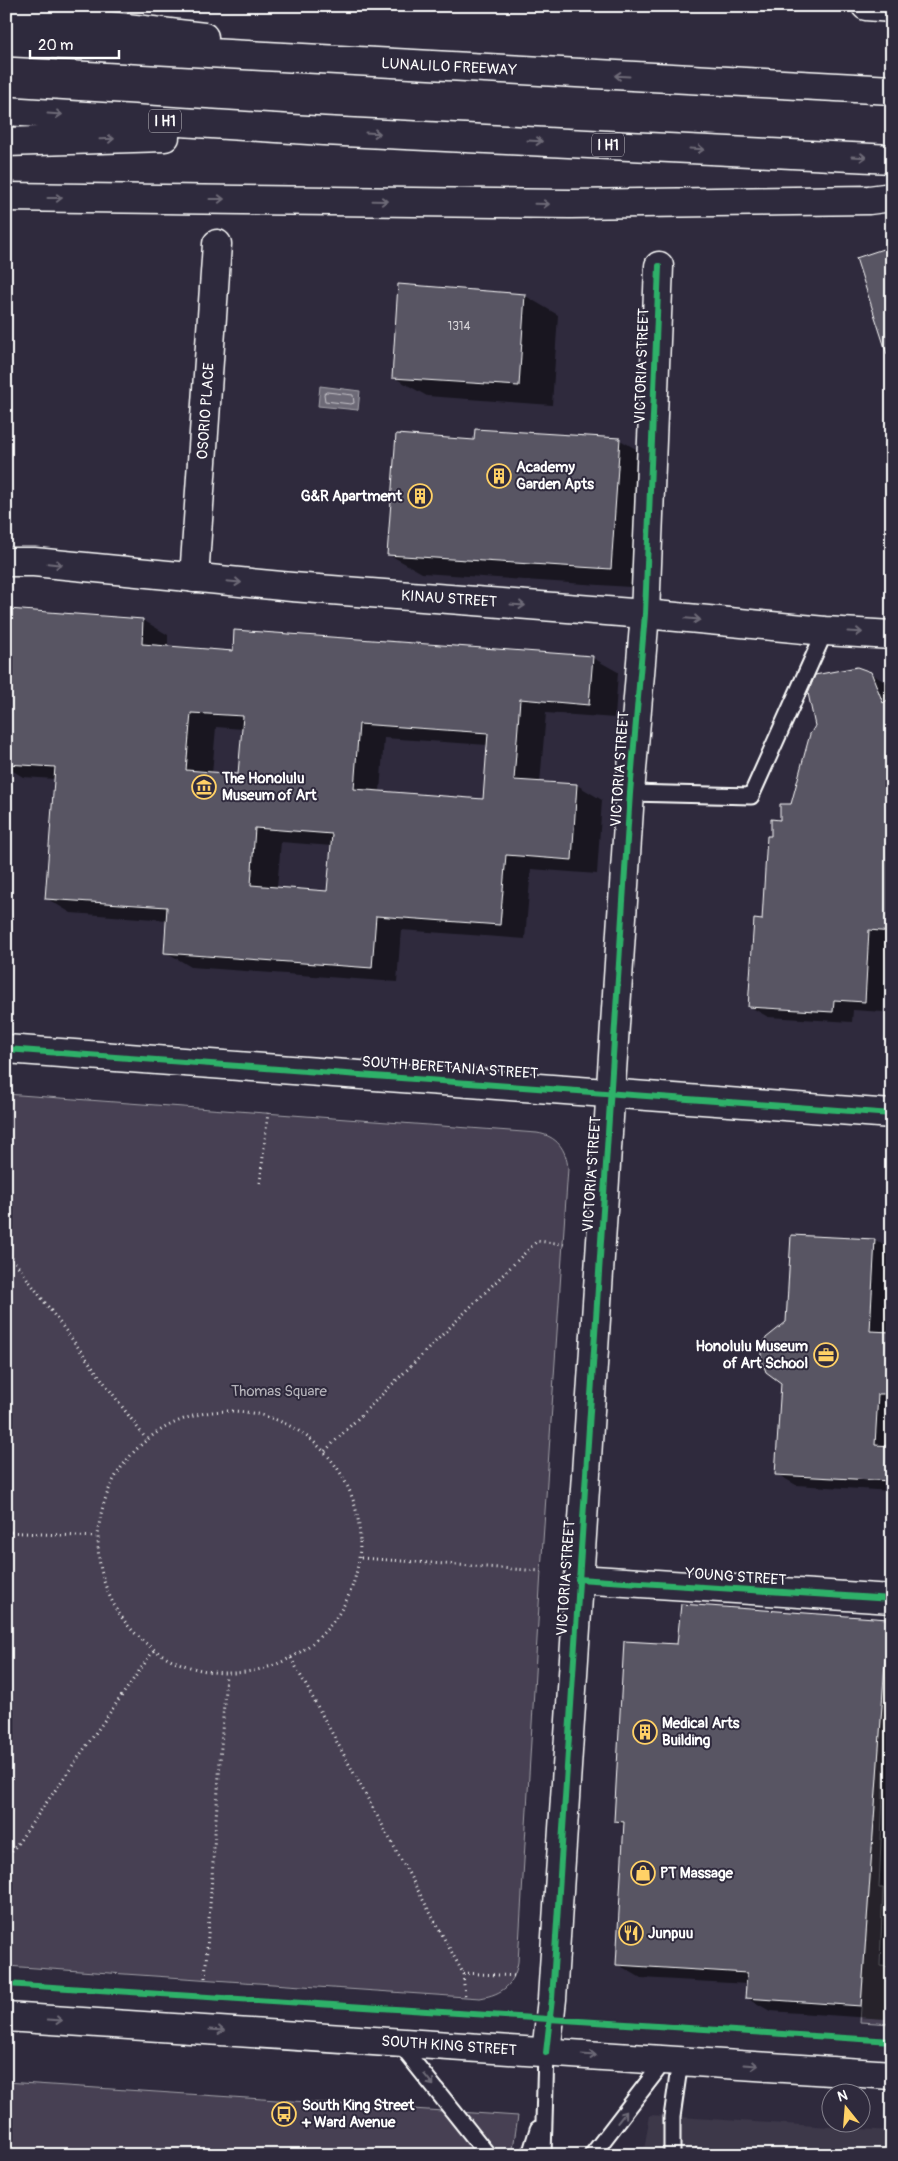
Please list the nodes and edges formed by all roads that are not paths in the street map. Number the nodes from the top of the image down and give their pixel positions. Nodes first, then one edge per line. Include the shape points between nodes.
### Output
1 (866, 6) edge
2 (892, 8) edge
3 (6, 14) edge
4 (6, 42) edge
5 (496, 69) junction
6 (892, 78) edge
7 (671, 79) junction
8 (892, 90) edge
9 (6, 111) edge
10 (324, 131) junction
11 (6, 142) edge
12 (892, 159) edge
13 (892, 197) edge
14 (6, 198) edge
15 (217, 244) dead end
16 (659, 266) dead end
17 (6, 562) edge
18 (194, 578) junction
19 (644, 614) junction
20 (826, 631) junction
21 (892, 635) edge
22 (630, 793) junction
23 (6, 1049) edge
24 (610, 1092) junction
25 (892, 1114) edge
26 (578, 1578) junction
27 (892, 1599) edge
28 (6, 2017) edge
29 (398, 2042) junction
30 (546, 2052) junction
31 (672, 2060) junction
32 (892, 2075) edge
33 (534, 2154) edge
34 (488, 2155) edge
35 (592, 2155) edge
36 (672, 2155) edge

1 - 2 main road
3 - 5 main road
4 - 5 main road, LUNALILO FREEWAY
7 -> 5 main road, LUNALILO FREEWAY
6 - 7 main road
7 - 8 main road, LUNALILO FREEWAY
9 -> 10 main road, I H1
11 -> 10 main road
10 -> 12 main road, I H1
14 -> 13 main road via 570,204
15 - 18 main road, OSORIO PLACE
16 - 19 main road, VICTORIA STREET
17 -> 18 main road, KINAU STREET
18 -> 19 main road, KINAU STREET
19 -> 20 main road, KINAU STREET
19 - 22 main road, VICTORIA STREET
20 -> 21 main road, KINAU STREET
20 - 22 lane via 751,796
22 - 24 main road, VICTORIA STREET
23 - 24 main road, SOUTH BERETANIA STREET
24 - 25 main road, SOUTH BERETANIA STREET
24 - 26 main road, VICTORIA STREET
26 - 27 main road, YOUNG STREET
26 - 30 main road, VICTORIA STREET
28 -> 29 main road, SOUTH KING STREET
29 - 30 main road, SOUTH KING STREET
29 -> 34 lane
30 -> 31 main road, SOUTH KING STREET
30 - 33 lane via 543,2109
31 -> 32 main road, SOUTH KING STREET
35 -> 31 lane
31 - 36 lane

